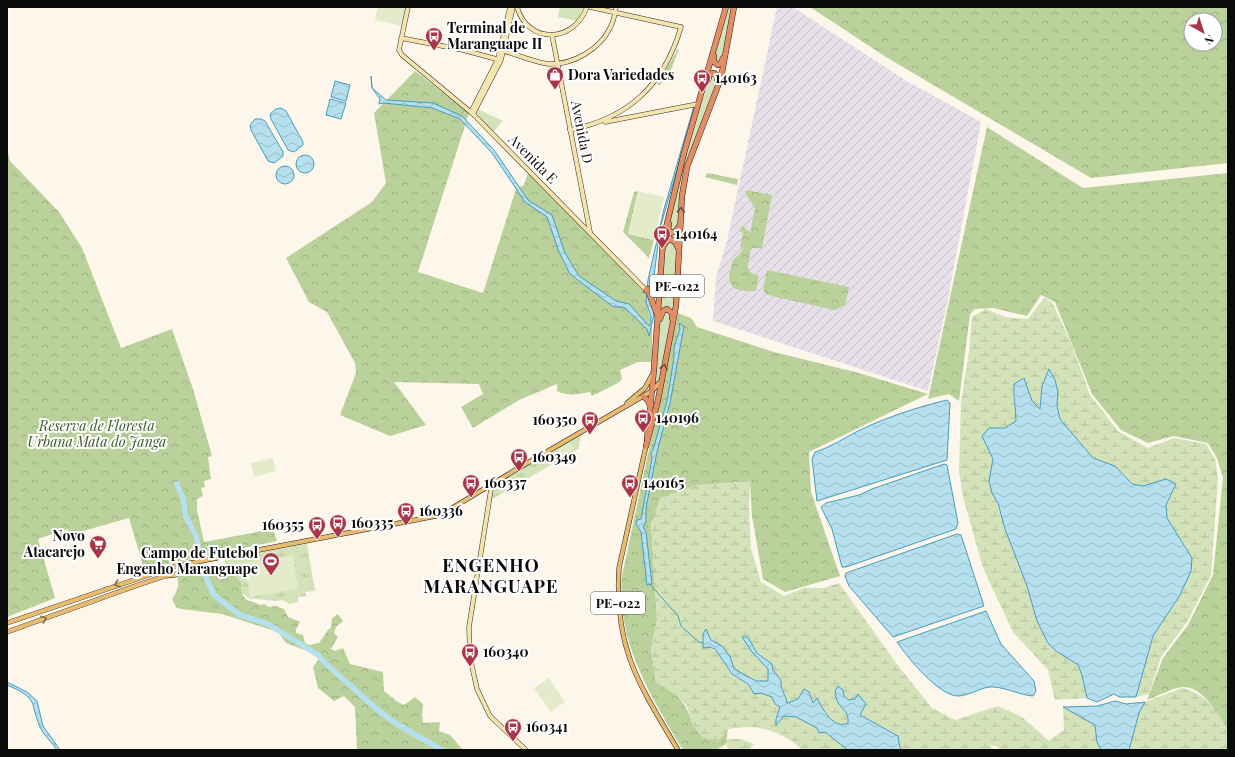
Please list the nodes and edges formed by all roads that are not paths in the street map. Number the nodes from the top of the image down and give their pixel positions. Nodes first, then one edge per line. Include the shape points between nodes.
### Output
1 (408, 7) edge
2 (512, 7) edge
3 (517, 7) edge
4 (587, 7) edge
5 (590, 7) edge
6 (616, 7) edge
7 (726, 7) edge
8 (734, 7) edge
9 (615, 12) junction
10 (722, 18) junction
11 (728, 32) junction
12 (552, 35) junction
13 (401, 38) junction
14 (504, 52) junction
15 (499, 59) junction
16 (557, 63) junction
17 (698, 104) junction
18 (472, 113) junction
19 (704, 120) junction
20 (593, 124) junction
21 (691, 128) junction
22 (570, 130) junction
23 (676, 186) junction
24 (681, 224) junction
25 (590, 232) junction
26 (661, 251) junction
27 (679, 251) junction
28 (660, 276) junction
29 (677, 283) junction
30 (646, 290) junction
31 (652, 296) junction
32 (659, 296) junction
33 (658, 316) junction
34 (671, 335) junction
35 (656, 355) junction
36 (654, 369) junction
37 (662, 379) junction
38 (652, 391) junction
39 (643, 396) junction
40 (651, 408) junction
41 (620, 409) junction
42 (646, 446) junction
43 (492, 483) junction
44 (195, 562) junction
45 (172, 566) junction
46 (175, 575) junction
47 (7, 623) edge
48 (7, 632) edge
49 (526, 750) edge
50 (678, 750) edge

1 - 13 street
2 - 14 street
2 - 15 street
3 - 12 street via 521,18 530,28
4 - 12 street via 578,24 566,32
5 - 9 street
6 - 9 street
7 - 10 highway, PE-022
8 - 11 highway, PE-022
9 - 16 street via 610,29 597,46 576,59
9 - 20 street via 681,27 669,61 644,94 617,114
10 - 11 highway via 714,58 716,64 722,62
10 - 17 highway, PE-022
11 - 19 highway, PE-022 via 721,78
12 - 16 street, Avenida D
13 - 15 street
13 - 18 street, Avenida E via 399,50 402,55
14 - 15 street
14 - 16 street via 540,62
15 - 18 street
16 - 22 street, Avenida D
17 - 20 street
17 - 21 highway, PE-022
18 - 25 street, Avenida E
19 - 21 highway via 718,78 714,73 710,74
24 -> 19 highway, PE-022 via 687,167
20 - 22 street
21 - 23 highway, PE-022
22 - 25 street, Avenida D
23 - 24 highway via 669,231 674,232
23 - 26 highway, PE-022
24 - 27 highway, PE-022
25 - 30 street, Avenida E
26 - 27 highway via 671,239
26 - 28 highway, PE-022
27 - 29 highway, PE-022
28 - 30 highway via 657,285
28 - 32 highway, PE-022
29 - 32 highway via 672,291
29 - 34 highway, PE-022
30 - 31 highway
31 - 32 highway
31 - 33 highway
32 - 33 highway, PE-022
33 - 35 highway, PE-022
34 - 35 highway via 672,316 667,309 660,317
37 -> 34 highway, PE-022
35 - 36 highway, PE-022
36 - 38 highway, PE-022
36 - 41 main road via 645,388
37 - 38 main road
37 - 42 highway, PE-022
38 - 39 main road
38 - 40 highway, PE-022
39 - 40 highway
39 - 41 main road
40 - 42 highway, PE-022
41 - 43 main road
42 - 50 main road, PE-022 via 621,556 618,584 619,618 635,676
43 - 44 main road via 449,510 429,518
43 - 49 street via 468,638 470,657 477,689 490,716
44 - 45 main road
44 - 46 main road
45 - 46 main road
45 -> 47 main road
48 -> 46 main road via 155,579

